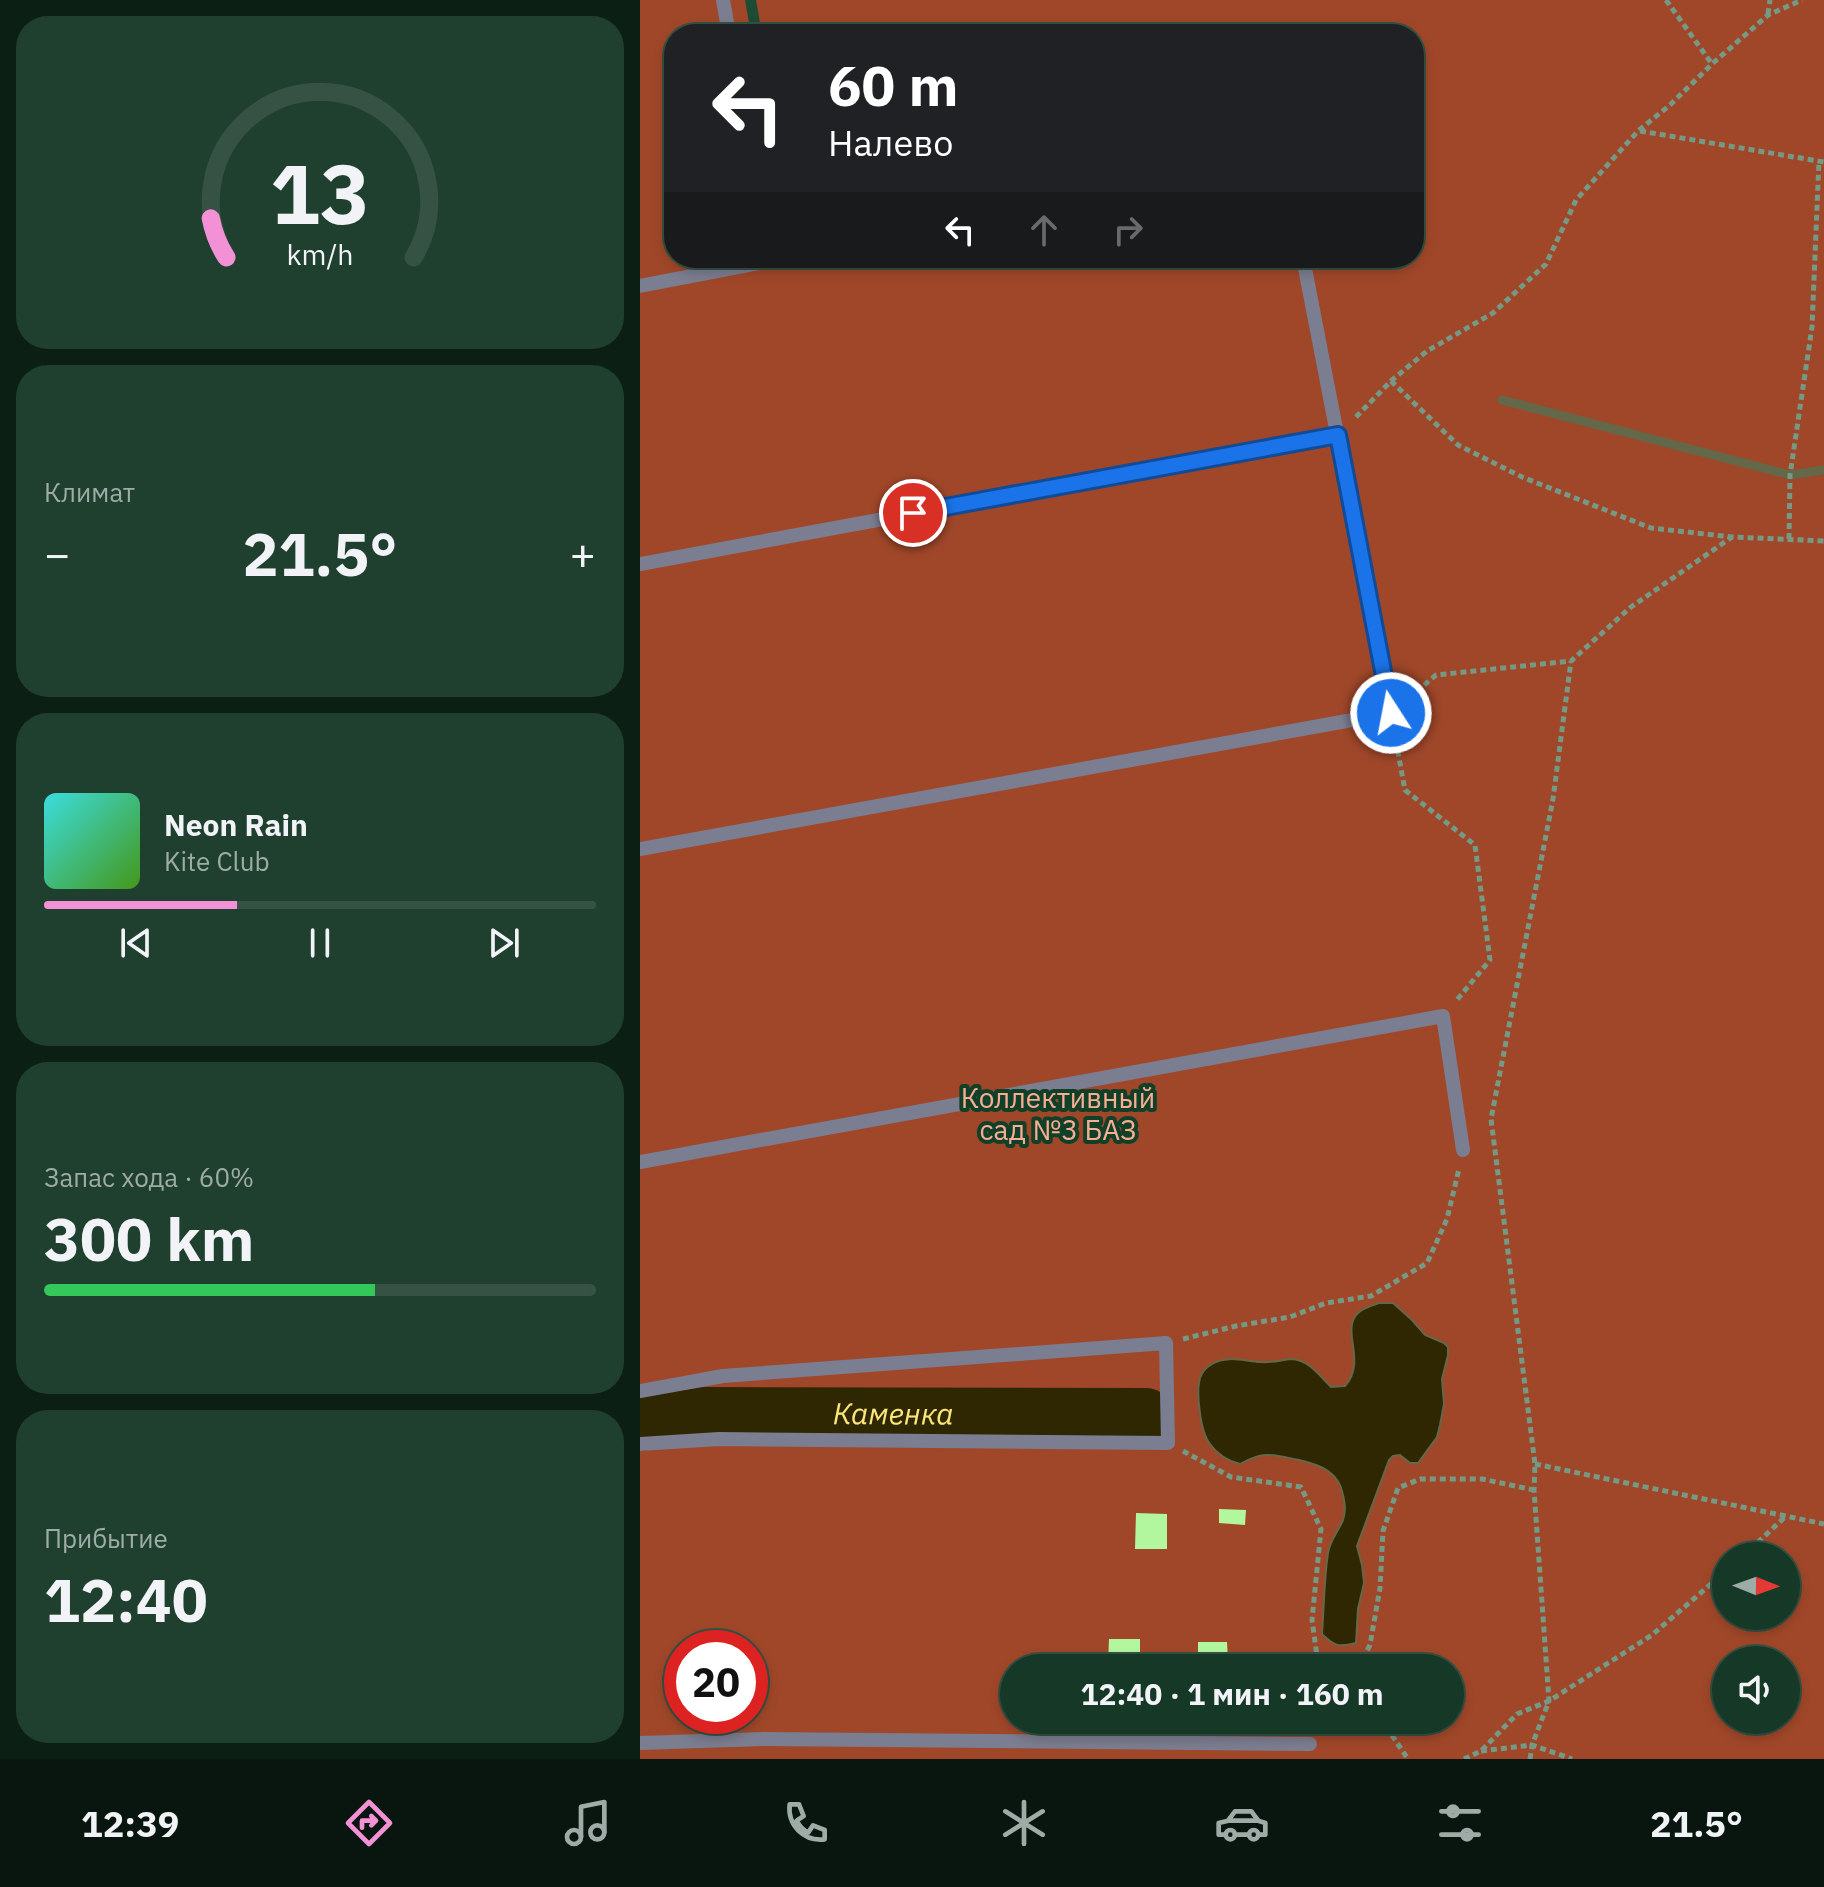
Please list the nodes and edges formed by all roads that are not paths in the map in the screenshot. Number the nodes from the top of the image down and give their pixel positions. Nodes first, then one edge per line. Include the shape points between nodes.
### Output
1 (723, 0) edge
2 (727, 24) edge
3 (727, 268) edge
4 (1305, 268) edge
5 (640, 286) edge
6 (1338, 435) junction
7 (640, 564) edge
8 (640, 849) edge
9 (1463, 1150) road end
10 (640, 1162) edge
11 (640, 1391) edge
12 (640, 1444) edge
13 (640, 1743) edge
14 (1310, 1744) dead end

1 - 2 lane
3 - 5 lane
4 - 6 lane
6 - 7 lane
6 - 8 lane via 1391,713
9 - 10 lane via 1443,1016
11 - 12 lane via 723,1376 1166,1343 1168,1443 719,1439
13 - 14 lane via 764,1739

